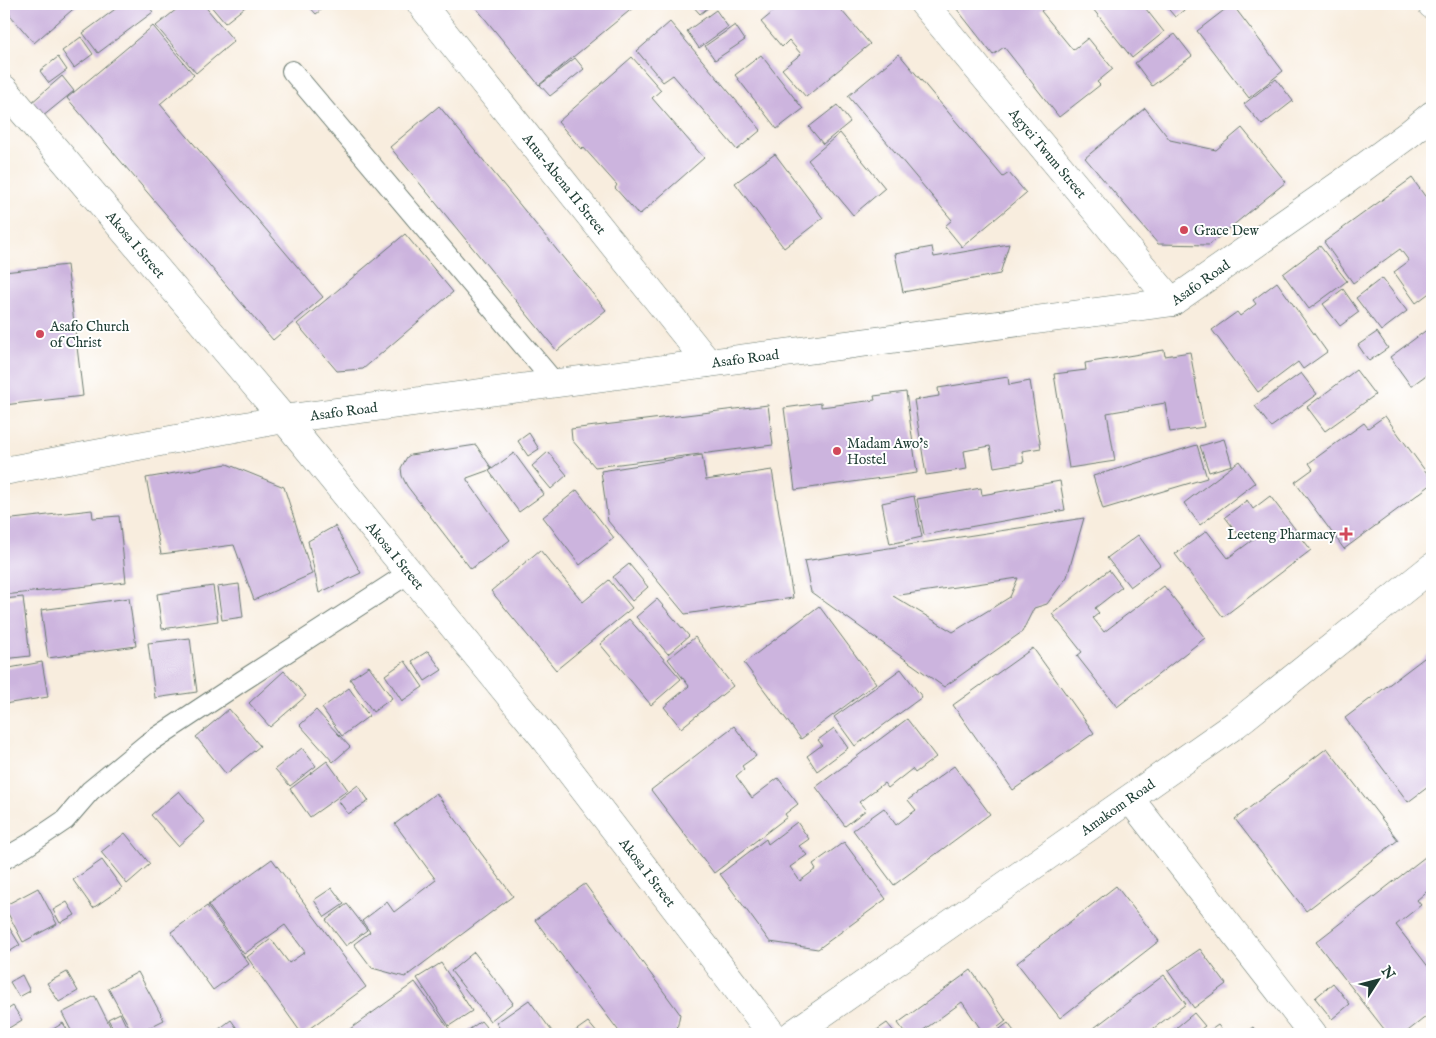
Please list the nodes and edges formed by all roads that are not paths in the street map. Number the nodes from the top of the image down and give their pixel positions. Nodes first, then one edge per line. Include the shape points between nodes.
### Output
1 (420, 4) edge
2 (924, 4) edge
3 (292, 71) dead end
4 (4, 89) edge
5 (1432, 115) edge
6 (1172, 302) junction
7 (708, 363) junction
8 (555, 383) junction
9 (284, 419) junction
10 (4, 471) edge
11 (1432, 568) edge
12 (409, 573) junction
13 (1130, 798) junction
14 (4, 859) edge
15 (772, 1034) edge
16 (793, 1034) edge
17 (1313, 1034) edge

1 - 7 street, Atua-Abena II Street
2 - 6 street, Agyei Twum Street
3 - 8 lane
4 - 9 street, Akosa I Street
5 - 6 street, Asafo Road
6 - 7 street, Asafo Road
7 - 8 street, Asafo Road
8 - 9 street, Asafo Road
9 - 10 street, Asafo Road
9 - 12 street, Akosa I Street
11 - 13 street, Amakom Road via 1236,724
12 - 14 lane via 147,744 90,791 65,820
12 - 15 street, Akosa I Street via 546,740
13 - 16 street, Amakom Road
13 - 17 street

